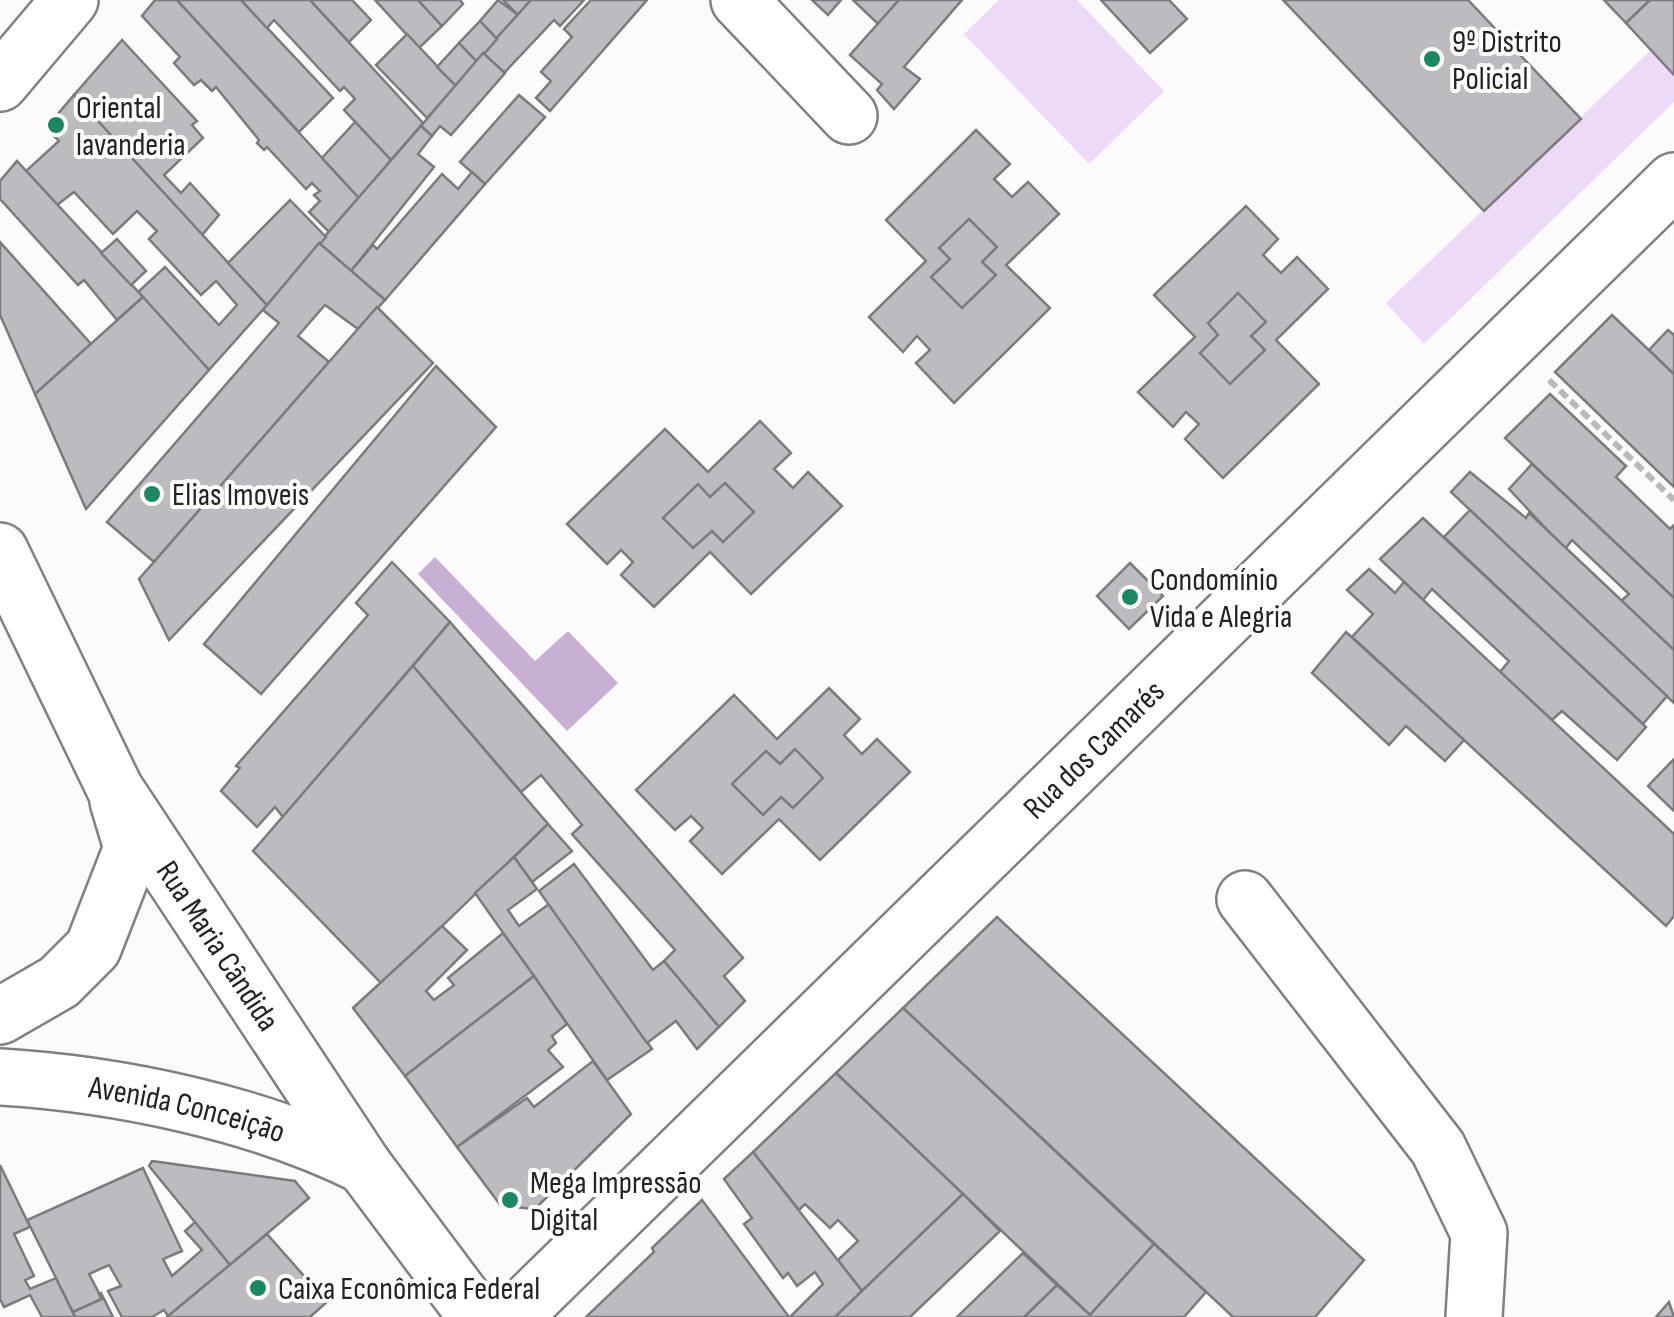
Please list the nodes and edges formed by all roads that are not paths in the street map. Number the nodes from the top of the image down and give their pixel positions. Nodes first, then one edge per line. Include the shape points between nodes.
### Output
1 (70, 0) edge
2 (739, 0) edge
3 (0, 83) edge
4 (849, 116) dead end
5 (1674, 181) edge
6 (0, 551) edge
7 (114, 789) junction
8 (1244, 899) dead end
9 (0, 1016) edge
10 (0, 1077) edge
11 (364, 1166) junction
12 (477, 1317) edge
13 (513, 1317) edge
14 (1474, 1317) edge

1 - 3 street
2 - 4 street
5 - 13 street, Rua dos Camarés
6 - 7 street, Rua Maria Cândida
7 - 9 street via 132,848 93,948 59,982
7 - 11 street, Rua Maria Cândida
8 - 14 street via 1438,1148 1479,1233
10 - 11 street, Avenida Conceição via 134,1095 304,1136
11 - 12 street, Rua Maria Cândida

